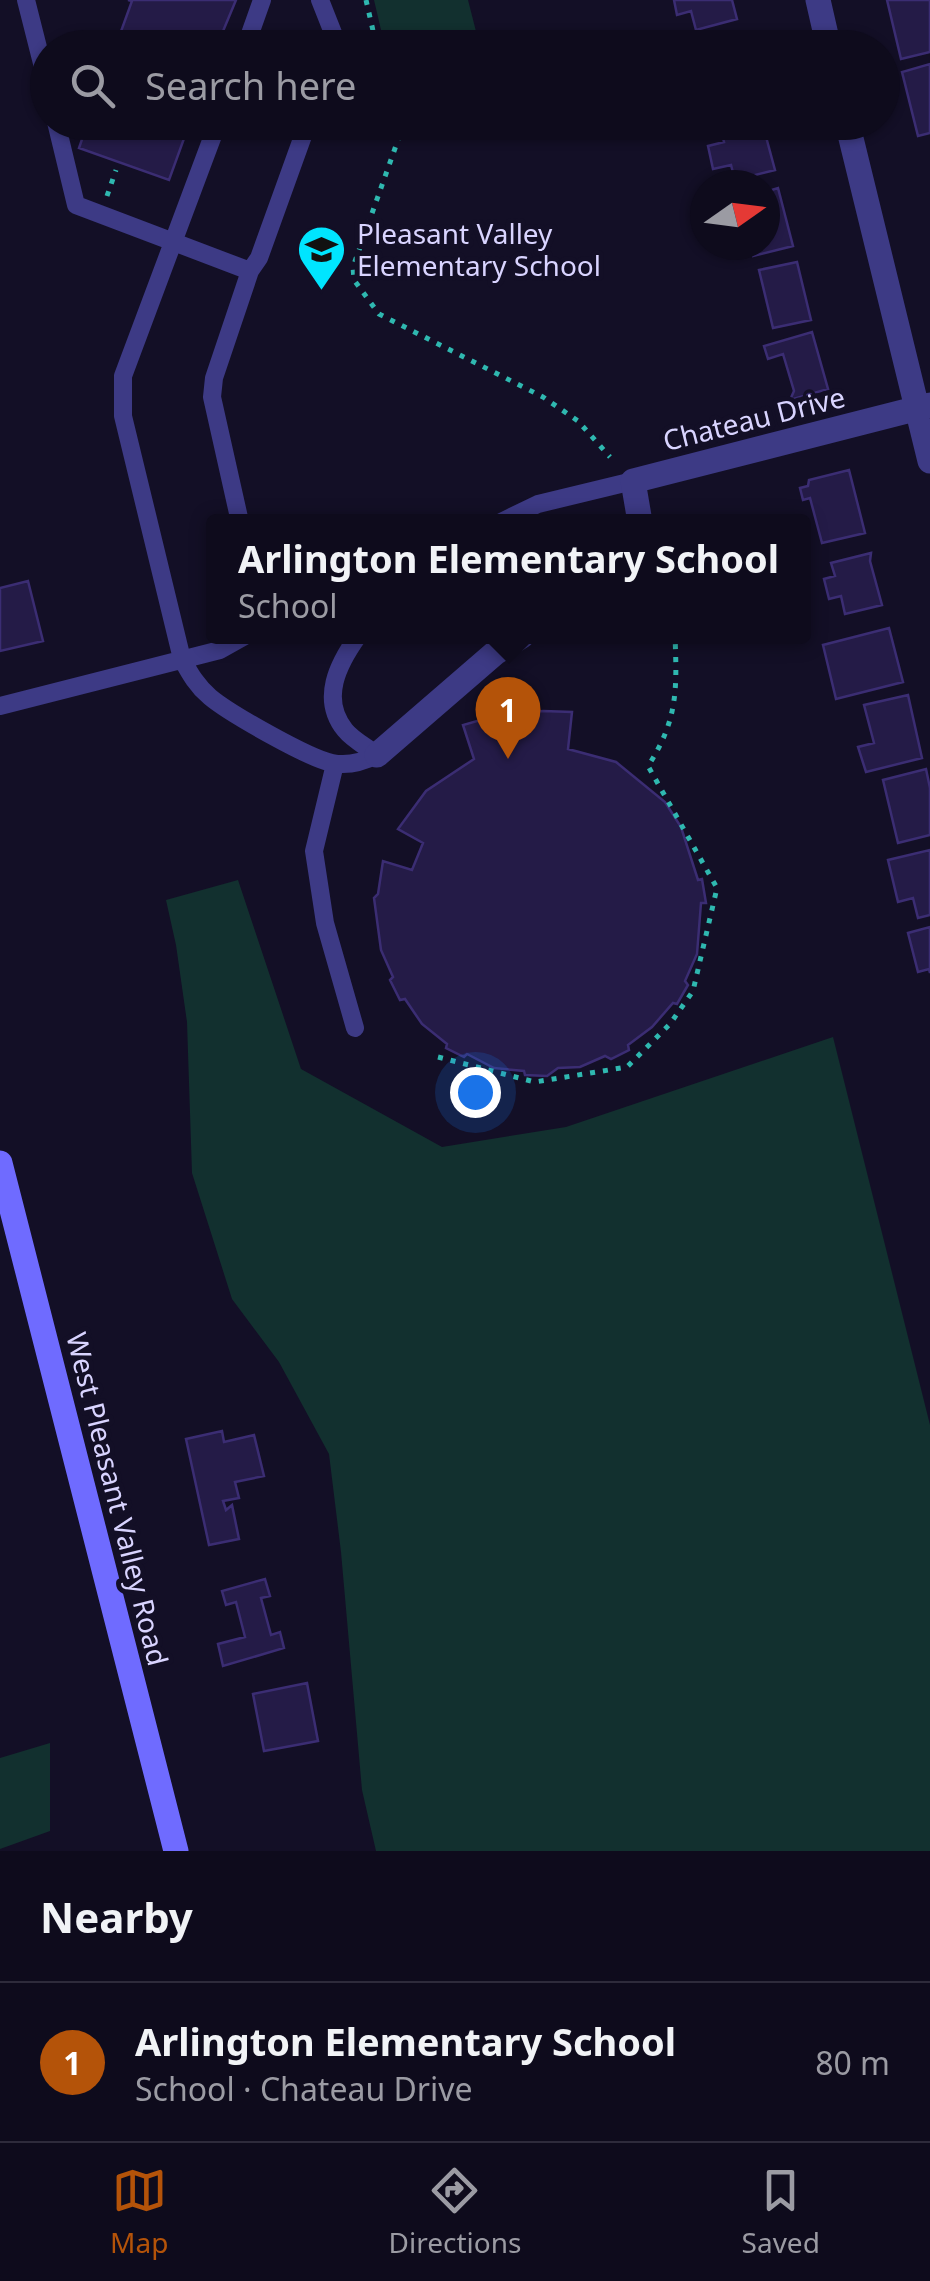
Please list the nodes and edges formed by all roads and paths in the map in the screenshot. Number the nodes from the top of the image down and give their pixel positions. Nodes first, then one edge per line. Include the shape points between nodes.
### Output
1 (26, 0) edge
2 (262, 0) edge
3 (320, 0) edge
4 (366, 0) edge
5 (818, 0) edge
6 (34, 30) edge
7 (251, 30) edge
8 (332, 30) edge
9 (373, 30) edge
10 (825, 30) edge
11 (60, 140) edge
12 (212, 140) edge
13 (302, 140) edge
14 (398, 140) edge
15 (853, 140) edge
16 (116, 170) dead end
17 (105, 202) dead end
18 (175, 242) junction
19 (250, 271) junction
20 (923, 407) edge
21 (610, 457) dead end
22 (930, 461) edge
23 (633, 481) junction
24 (238, 514) edge
25 (517, 514) edge
26 (639, 514) edge
27 (230, 644) edge
28 (352, 644) edge
29 (509, 644) edge
30 (675, 644) edge
31 (182, 659) junction
32 (0, 706) edge
33 (376, 754) junction
34 (335, 764) junction
35 (355, 1028) dead end
36 (438, 1057) dead end
37 (0, 1163) edge
38 (176, 1851) edge

1 - 6 lane
2 - 7 lane
3 - 8 lane
4 - 9 path
5 - 10 street
11 - 18 lane via 76,204
12 - 18 lane
13 - 19 lane
14 - 21 path via 354,280 379,314 543,397
15 - 20 street
16 - 17 path
18 - 19 lane
18 - 31 lane via 123,376 123,416
19 - 24 lane via 212,397
20 - 22 street
20 - 23 street, Chateau Drive
23 - 25 lane
23 - 26 street
27 - 31 lane
28 - 33 lane via 337,666 332,699 345,730
29 - 33 street
30 - 36 path via 677,697 648,766 717,888 693,991 627,1067 535,1082
31 - 32 lane
31 - 34 lane via 212,698
33 - 34 lane
34 - 35 lane via 314,851 325,923
37 - 38 main road, West Pleasant Valley Road

